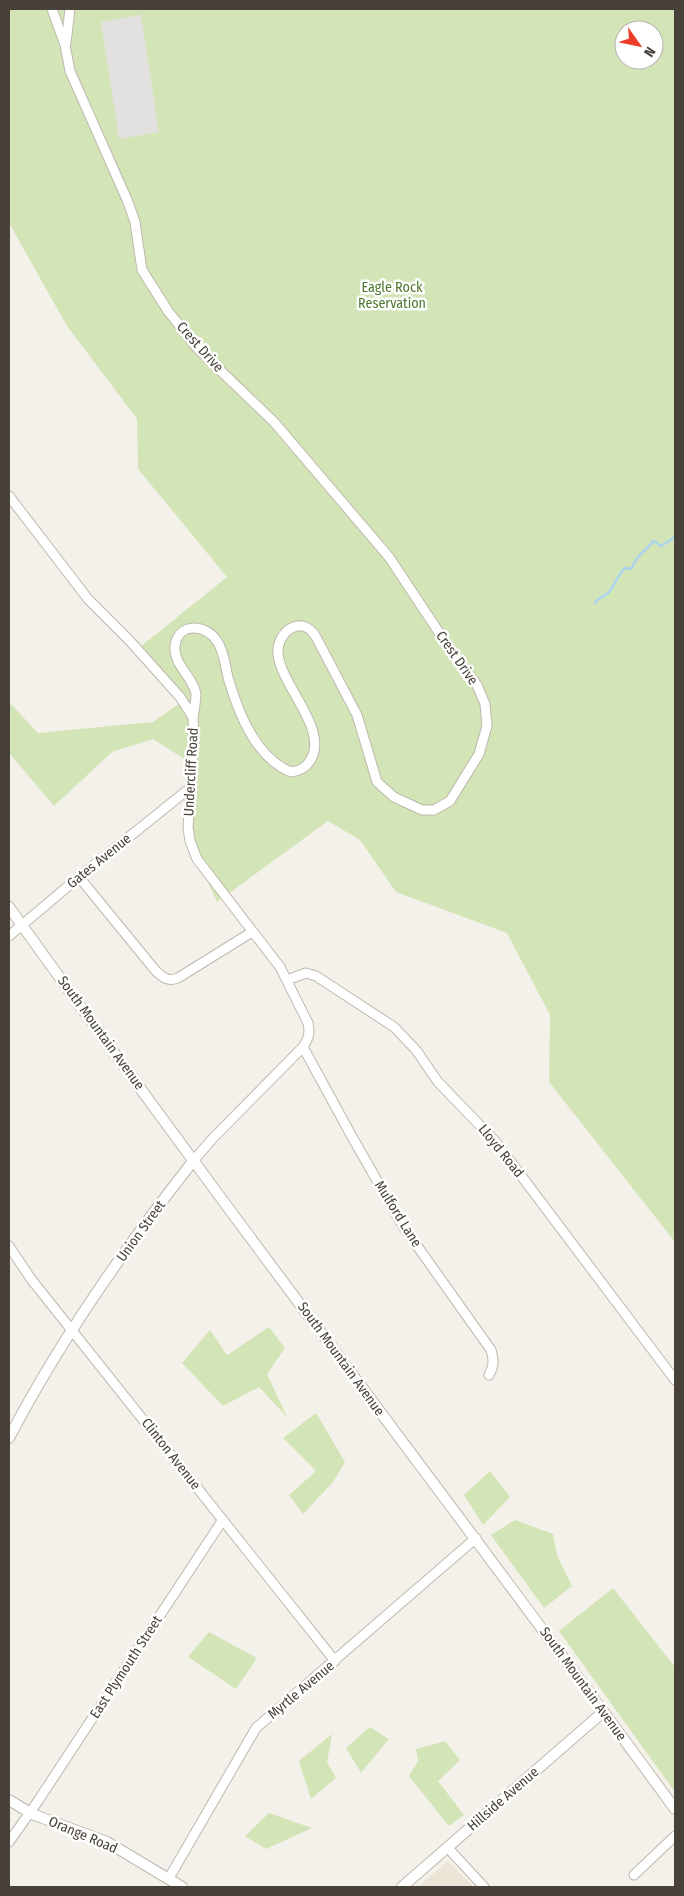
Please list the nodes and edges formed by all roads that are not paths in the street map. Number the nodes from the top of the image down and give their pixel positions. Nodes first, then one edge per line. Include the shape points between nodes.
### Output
1 (52, 9) edge
2 (70, 9) edge
3 (65, 46) junction
4 (9, 496) edge
5 (193, 716) junction
6 (190, 788) junction
7 (79, 877) junction
8 (9, 907) edge
9 (22, 925) junction
10 (252, 932) junction
11 (9, 936) edge
12 (287, 980) junction
13 (304, 1047) junction
14 (194, 1160) junction
15 (9, 1246) edge
16 (72, 1330) junction
17 (489, 1375) dead end
18 (675, 1380) edge
19 (9, 1438) edge
20 (222, 1521) junction
21 (476, 1538) junction
22 (335, 1661) junction
23 (603, 1712) junction
24 (9, 1800) edge
25 (675, 1809) edge
26 (30, 1813) junction
27 (675, 1836) edge
28 (9, 1842) edge
29 (448, 1848) junction
30 (634, 1875) dead end
31 (169, 1878) junction
32 (182, 1887) edge
33 (402, 1887) edge
34 (484, 1887) edge

1 - 3 street, Crest Drive
2 - 3 street, Crest Drive
3 - 5 street, Crest Drive via 72,76 135,222 142,270 198,349 274,422 389,557 477,686 485,704 487,720 479,754 450,801 434,810 422,810 394,797 377,782 357,715 316,637 312,630 300,625 282,636 278,656 315,738 313,756 302,769 291,772 263,751 238,708 225,658 217,641 206,631 193,627 183,630 177,637 175,648 176,659 196,694
4 - 5 street, Undercliff Road via 88,599 129,640
5 - 6 street, Undercliff Road
6 - 7 street, Gates Avenue
6 - 10 street, Undercliff Road via 188,828 197,859
7 - 9 street, Gates Avenue
7 - 10 street via 155,970 168,979 178,978
8 - 9 street, South Mountain Avenue
9 - 11 street, Gates Avenue
9 - 14 street, South Mountain Avenue
10 - 12 street, Undercliff Road
12 - 13 street, Undercliff Road via 310,1030
12 - 18 street, Lloyd Road via 306,973 316,976 405,1037 438,1082 495,1141
13 - 14 street, Union Street
13 - 17 street, Mulford Lane via 403,1226 491,1350 494,1360
14 - 16 street, Union Street
14 - 21 street, South Mountain Avenue
15 - 16 street, Clinton Avenue
16 - 19 street, Union Street
16 - 20 street, Clinton Avenue
20 - 22 street, Clinton Avenue
20 - 26 street, East Plymouth Street
21 - 22 street, Myrtle Avenue
21 - 23 street, South Mountain Avenue
22 - 31 street, Myrtle Avenue via 256,1728
23 - 25 street, South Mountain Avenue
23 - 29 street, Hillside Avenue
24 - 26 street, Orange Road
26 - 28 street, East Plymouth Street
26 - 31 street, Orange Road via 107,1842
27 - 30 street
29 - 33 street, Hillside Avenue
29 - 34 street
31 - 32 street, Orange Road

